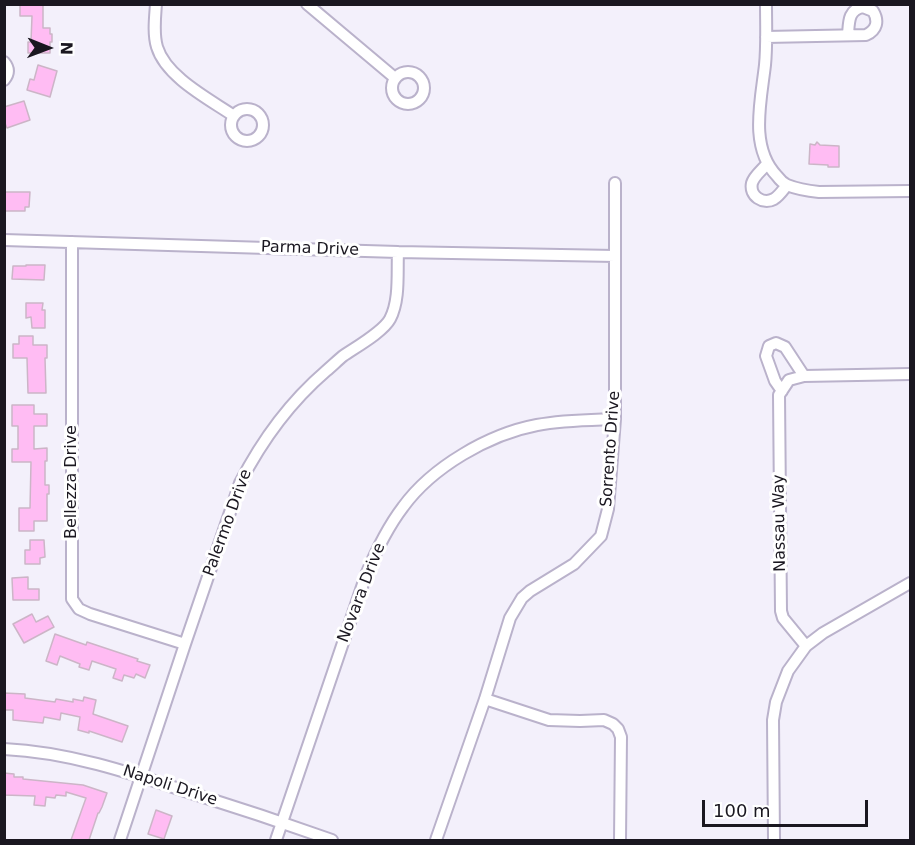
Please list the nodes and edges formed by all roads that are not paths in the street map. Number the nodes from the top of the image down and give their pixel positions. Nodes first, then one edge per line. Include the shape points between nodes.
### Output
1 (156, 4) edge
2 (308, 4) edge
3 (766, 4) edge
4 (848, 35) dead end
5 (766, 37) junction
6 (4, 62) edge
7 (395, 78) dead end
8 (4, 80) edge
9 (234, 116) dead end
10 (767, 164) junction
11 (615, 183) dead end
12 (787, 185) junction
13 (910, 191) edge
14 (4, 240) edge
15 (72, 242) junction
16 (398, 252) junction
17 (615, 256) junction
18 (910, 374) edge
19 (804, 376) junction
20 (782, 391) junction
21 (615, 419) junction
22 (910, 583) edge
23 (184, 644) junction
24 (806, 646) junction
25 (485, 699) junction
26 (4, 749) edge
27 (142, 776) junction
28 (282, 822) junction
29 (120, 840) edge
30 (276, 840) edge
31 (332, 840) edge
32 (436, 840) edge
33 (620, 840) edge
34 (774, 840) edge

1 - 9 street via 157,48 170,70
2 - 7 street
3 - 5 street
4 - 5 street
5 - 10 street via 759,130
6 - 8 street via 8,72
10 - 12 street
10 - 12 street via 753,180 757,198 772,201
11 - 17 street, Sorrento Drive
12 - 13 street via 819,192
14 - 15 street, Parma Drive
15 - 16 street, Parma Drive
15 - 23 street, Bellezza Drive via 72,599 79,609 90,614
16 - 17 street, Parma Drive
16 - 23 street, Palermo Drive via 396,300 388,323 323,373 252,460 240,483
17 - 21 street, Sorrento Drive
18 - 19 street
19 - 20 street, Nassau Way via 789,380
19 - 20 street via 785,347 776,343 769,346 766,356
20 - 24 street, Nassau Way via 781,611
21 - 25 street, Sorrento Drive via 608,509 601,536 574,564 522,598 510,618
21 - 28 street, Novara Drive via 538,425 482,445 429,479 402,507 366,575
22 - 24 street
23 - 27 street, Palermo Drive
24 - 34 street via 788,671 773,720
25 - 32 street, Sorrento Drive
25 - 33 street via 549,720 613,723 621,737
26 - 27 street, Napoli Drive via 69,757
27 - 28 street, Napoli Drive
27 - 29 street, Palermo Drive
28 - 30 street, Novara Drive
28 - 31 street, Napoli Drive

